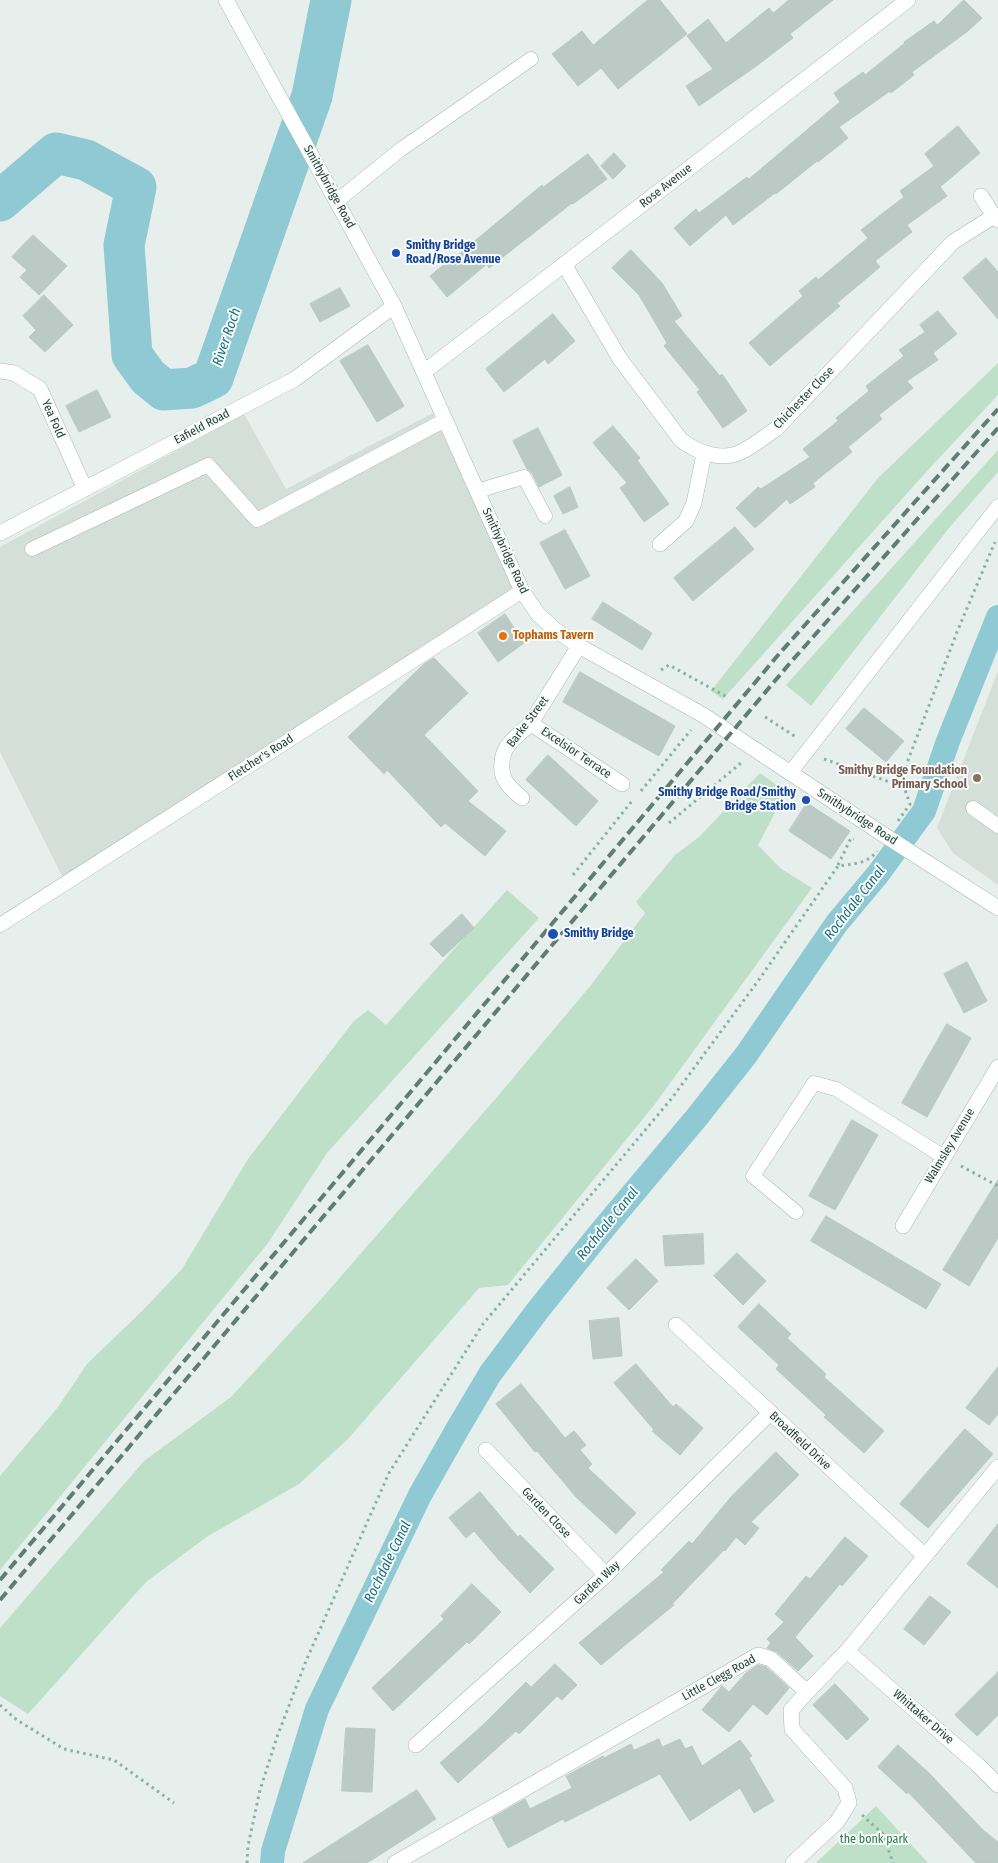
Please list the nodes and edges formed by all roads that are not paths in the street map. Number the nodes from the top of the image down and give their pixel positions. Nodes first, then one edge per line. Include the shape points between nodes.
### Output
1 (226, 0) edge
2 (908, 0) edge
3 (531, 59) dead end
4 (981, 196) dead end
5 (337, 202) junction
6 (996, 218) edge
7 (564, 264) junction
8 (394, 306) junction
9 (0, 371) edge
10 (424, 372) junction
11 (446, 420) junction
12 (704, 454) junction
13 (85, 489) junction
14 (477, 491) junction
15 (998, 506) edge
16 (545, 516) dead end
17 (0, 533) edge
18 (660, 544) dead end
19 (32, 549) dead end
20 (522, 591) junction
21 (579, 646) junction
22 (530, 723) junction
23 (790, 773) junction
24 (622, 784) dead end
25 (522, 798) dead end
26 (973, 808) dead end
27 (998, 826) edge
28 (998, 908) edge
29 (0, 925) edge
30 (998, 1067) edge
31 (944, 1157) junction
32 (796, 1212) dead end
33 (902, 1226) dead end
34 (676, 1326) dead end
35 (770, 1413) junction
36 (486, 1450) dead end
37 (998, 1467) edge
38 (925, 1556) junction
39 (606, 1576) junction
40 (847, 1651) junction
41 (807, 1692) junction
42 (416, 1745) dead end
43 (998, 1785) edge
44 (395, 1863) edge
45 (793, 1863) edge

1 - 5 street, Smithybridge Road
2 - 7 street, Rose Avenue
3 - 5 lane via 400,150
4 - 6 street
5 - 8 street, Smithybridge Road
6 - 12 street, Chichester Close via 952,242 776,429 742,452
7 - 10 street, Rose Avenue
7 - 12 street via 620,359 681,440
8 - 10 street, Smithybridge Road
8 - 13 street, Eafield Road via 295,378
9 - 13 street, Yea Fold via 14,373 40,389
10 - 11 street, Smithybridge Road
11 - 14 street, Smithybridge Road
11 - 19 lane via 257,520 208,465
12 - 18 street via 694,503 686,521
13 - 17 street, Eafield Road
14 - 16 lane via 524,477
14 - 20 street, Smithybridge Road
15 - 23 lane
20 - 21 street, Smithybridge Road via 538,614
20 - 29 lane, Fletcher's Road
21 - 22 street, Barke Street
21 - 23 street, Smithybridge Road via 703,715
22 - 24 street, Excelsior Terrace
22 - 25 street, Barke Street via 514,738 504,755 503,778
23 - 28 street, Smithybridge Road, bridge
26 - 27 lane
30 - 31 street, Walmsley Avenue
31 - 32 lane via 836,1089 814,1083 753,1176
31 - 33 street, Walmsley Avenue
34 - 35 street, Broadfield Drive
35 - 38 street, Broadfield Drive
35 - 39 street, Garden Way
36 - 39 street, Garden Close
37 - 38 street
38 - 40 street
39 - 42 street, Garden Way
40 - 41 street
40 - 43 street, Whittaker Drive
41 - 44 street, Little Clegg Road via 771,1659 758,1655
41 - 45 street via 790,1710 792,1729 845,1788 848,1803 837,1822

